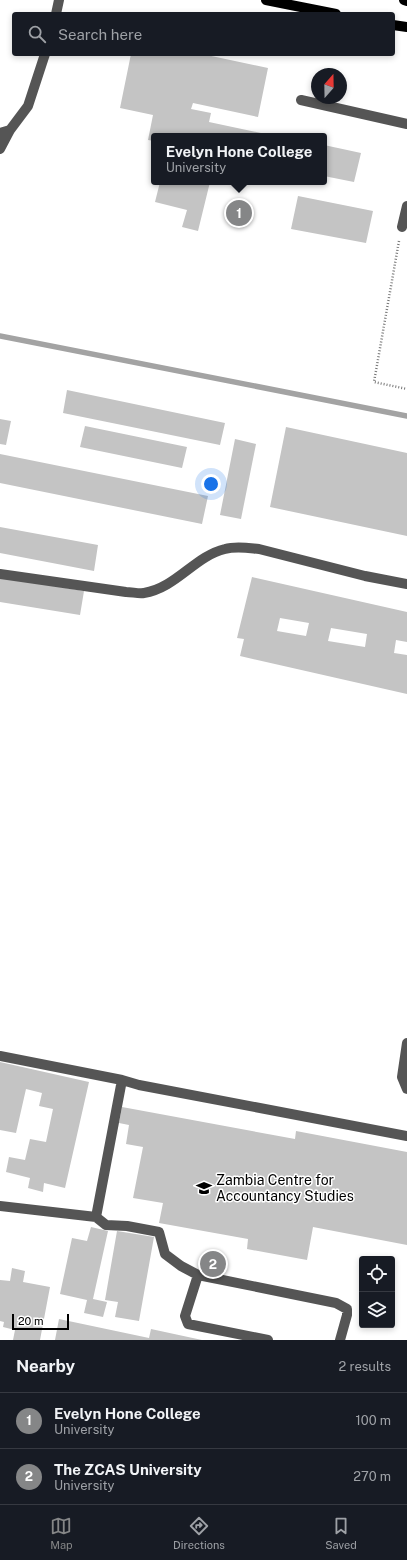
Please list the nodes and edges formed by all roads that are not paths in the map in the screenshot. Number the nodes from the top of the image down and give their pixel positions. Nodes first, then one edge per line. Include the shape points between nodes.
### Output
1 (59, 0) edge
2 (266, 0) edge
3 (404, 0) edge
4 (407, 1) edge
5 (56, 12) edge
6 (326, 12) edge
7 (395, 25) edge
8 (407, 28) edge
9 (44, 56) edge
10 (301, 100) dead end
11 (407, 124) edge
12 (5, 132) edge
13 (0, 149) edge
14 (407, 206) edge
15 (402, 227) road end
16 (0, 574) edge
17 (407, 584) edge
18 (407, 1043) edge
19 (0, 1056) edge
20 (122, 1080) junction
21 (407, 1089) edge
22 (407, 1136) edge
23 (0, 1206) edge
24 (96, 1218) junction
25 (198, 1275) junction
26 (268, 1340) edge
27 (340, 1340) edge

1 - 5 lane
2 - 6 main road
3 - 4 main road
7 - 8 main road
9 - 12 lane via 28,106
10 - 11 lane
12 - 13 lane
14 - 15 lane
16 - 17 lane via 144,593 160,588 213,553 226,548 243,547
18 - 21 lane via 402,1076
19 - 20 lane
20 - 22 lane via 147,1087
20 - 24 lane
23 - 24 lane
24 - 25 lane via 106,1225 159,1232 165,1254
25 - 26 lane via 185,1316 188,1324
25 - 27 lane via 336,1303 347,1309

